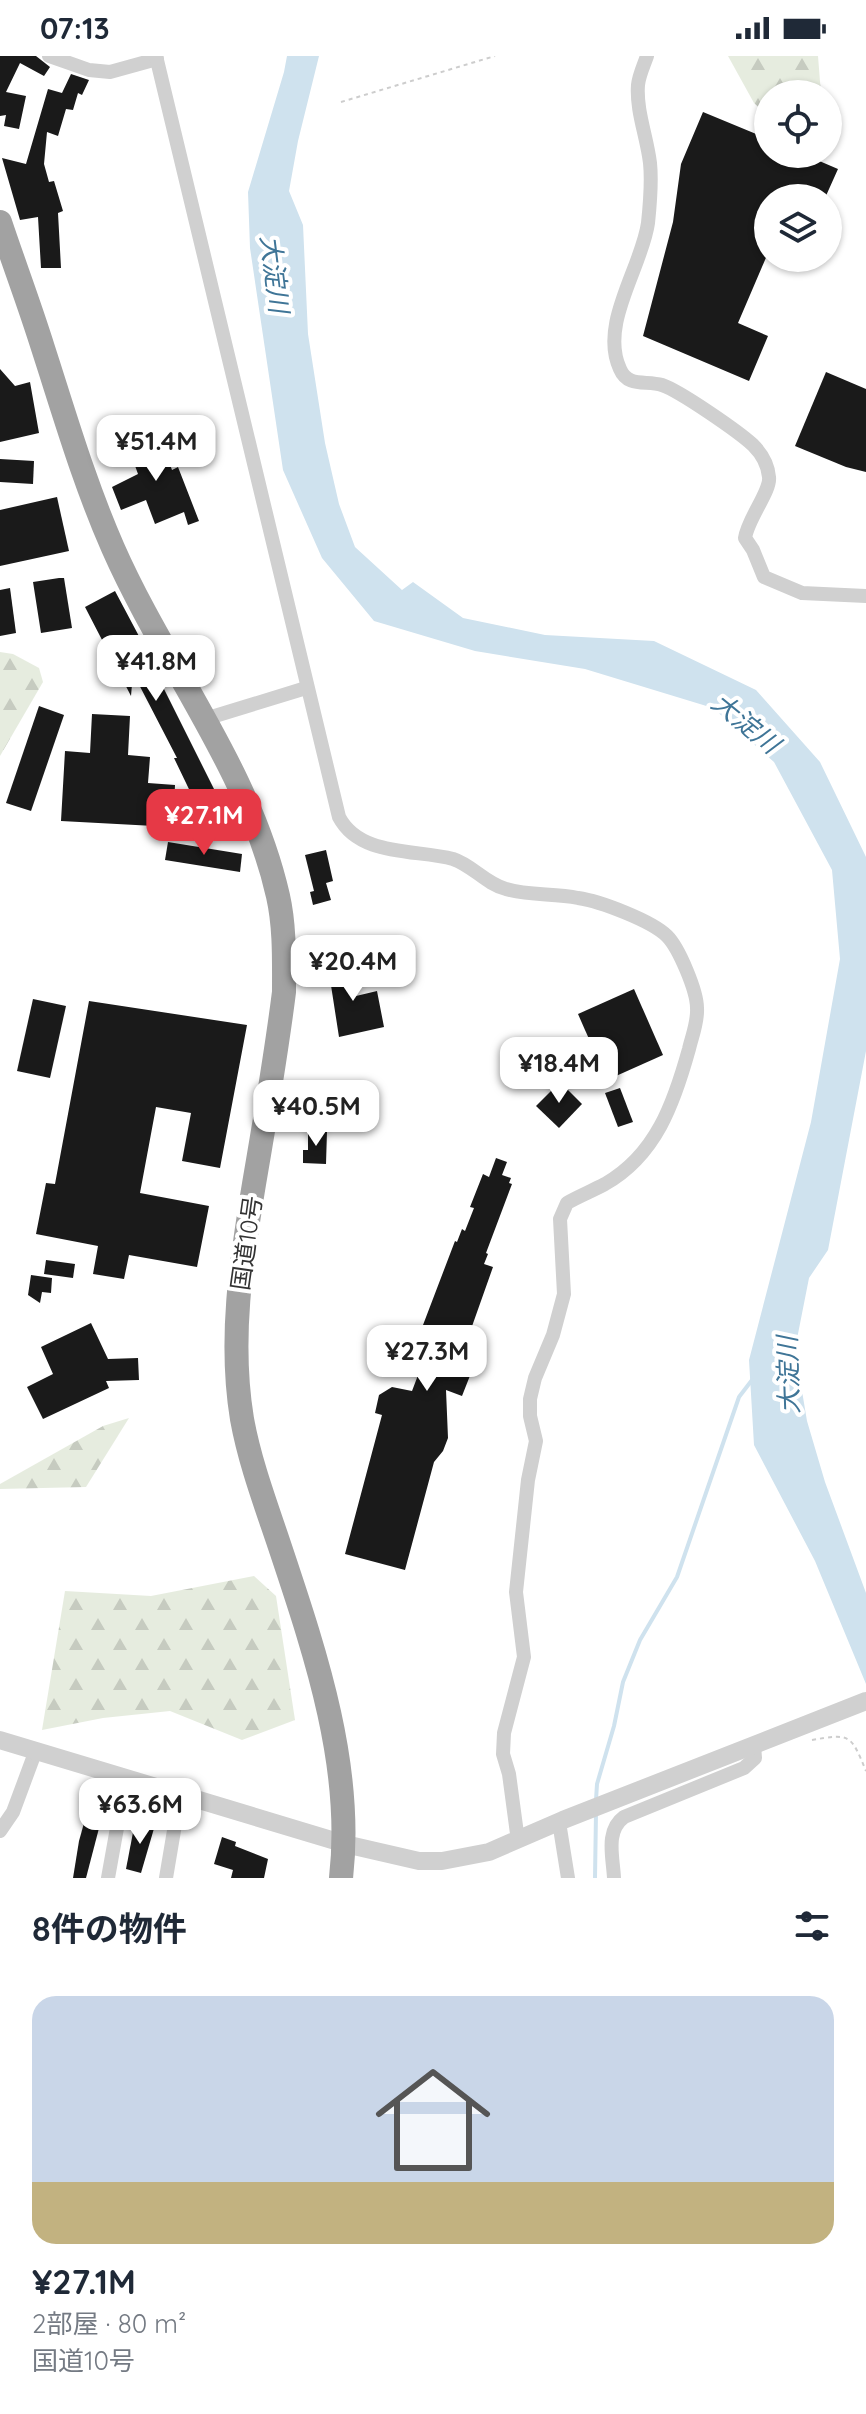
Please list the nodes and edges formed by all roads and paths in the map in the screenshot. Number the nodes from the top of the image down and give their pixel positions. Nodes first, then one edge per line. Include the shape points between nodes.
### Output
1 (49, 56) edge
2 (495, 56) edge
3 (647, 56) edge
4 (157, 58) edge
5 (341, 102) dead end
6 (0, 222) edge
7 (866, 596) edge
8 (306, 688) junction
9 (205, 719) junction
10 (866, 1701) edge
11 (778, 1735) junction
12 (0, 1740) edge
13 (754, 1745) junction
14 (36, 1750) junction
15 (866, 1771) edge
16 (126, 1778) junction
17 (180, 1795) junction
18 (561, 1821) junction
19 (0, 1831) edge
20 (518, 1841) junction
21 (345, 1844) junction
22 (108, 1878) edge
23 (166, 1878) edge
24 (341, 1878) edge
25 (568, 1878) edge
26 (614, 1878) edge

1 - 4 street via 110,72
2 - 5 path
3 - 7 street via 638,83 650,163 648,226 616,327 620,371 626,379 662,385 690,401 753,445 765,460 770,480 745,538 764,577 802,593
4 - 8 street
6 - 9 highway, 国道10号 via 94,503
8 - 9 street
8 - 20 street via 339,817 353,835 392,850 456,860 504,889 579,898 650,925 675,948 695,994 696,1021 678,1090 650,1145 607,1183 567,1203 560,1219 564,1294 530,1399 536,1441 516,1592 524,1657 504,1733
9 - 21 highway, 国道10号 via 247,800 279,899 284,992 241,1265 238,1386 250,1458 321,1682 338,1764
10 - 11 street
11 - 13 street
11 - 15 path via 789,1745 838,1735 849,1739
12 - 14 street
13 - 18 street
13 - 26 street via 755,1758 744,1768 616,1823
14 - 16 street
14 - 19 street via 13,1812
16 - 17 street
16 - 22 street
17 - 21 street
17 - 23 street
18 - 20 street
18 - 25 street
20 - 21 street via 442,1861
21 - 24 highway, 国道10号

